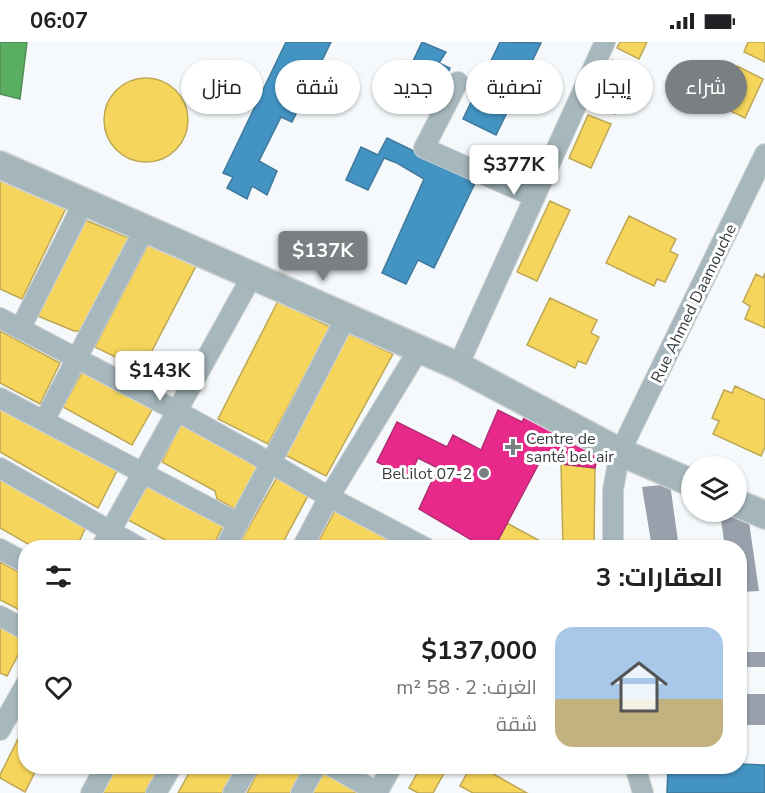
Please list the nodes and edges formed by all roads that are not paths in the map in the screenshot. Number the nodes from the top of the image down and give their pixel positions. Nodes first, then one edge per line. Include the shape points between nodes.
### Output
1 (605, 42) edge
2 (458, 82) dead end
3 (765, 154) edge
4 (0, 165) edge
5 (535, 197) junction
6 (84, 202) junction
7 (145, 228) junction
8 (252, 276) junction
9 (346, 317) junction
10 (0, 318) edge
11 (20, 329) junction
12 (419, 349) junction
13 (77, 359) junction
14 (458, 366) junction
15 (0, 398) edge
16 (177, 411) junction
17 (44, 422) junction
18 (620, 452) junction
19 (271, 463) junction
20 (0, 468) edge
21 (142, 473) junction
22 (681, 478) edge
23 (329, 497) junction
24 (747, 508) edge
25 (765, 515) edge
26 (238, 523) junction
27 (106, 539) edge
28 (229, 540) edge
29 (306, 540) edge
30 (411, 540) edge
31 (613, 540) edge
32 (0, 549) edge
33 (18, 559) edge
34 (0, 616) edge
35 (18, 626) edge
36 (14, 701) edge
37 (0, 730) edge
38 (102, 774) edge
39 (167, 774) edge
40 (244, 774) edge
41 (312, 774) edge
42 (345, 774) edge
43 (388, 774) edge
44 (638, 774) edge
45 (91, 793) edge
46 (156, 793) edge
47 (233, 793) edge
48 (301, 793) edge
49 (378, 793) edge
50 (644, 793) edge

1 - 5 street
2 - 5 street via 424,148
3 - 18 street, Rue Ahmed Daamouche
4 - 6 street
5 - 14 street
6 - 7 street
6 - 11 street
7 - 8 street
7 - 13 street
8 - 9 street
8 - 16 street
9 - 12 street
9 - 19 street
10 - 11 street
11 - 13 street
12 - 14 street
12 - 23 street
13 - 16 street
13 - 17 street
14 - 18 street
15 - 17 street
16 - 19 street
16 - 21 street
17 - 21 street
18 - 22 street
18 - 31 street, Rue Ahmed Daamouche via 613,490
19 - 23 street
19 - 26 street
20 - 27 street
21 - 26 street
21 - 27 street
23 - 29 street
23 - 30 street
24 - 25 street
26 - 28 street
32 - 33 street
34 - 35 street
36 - 37 street
38 - 45 street
39 - 46 street
40 - 47 street
41 - 48 street
42 - 49 street
43 - 49 street
44 - 50 street

